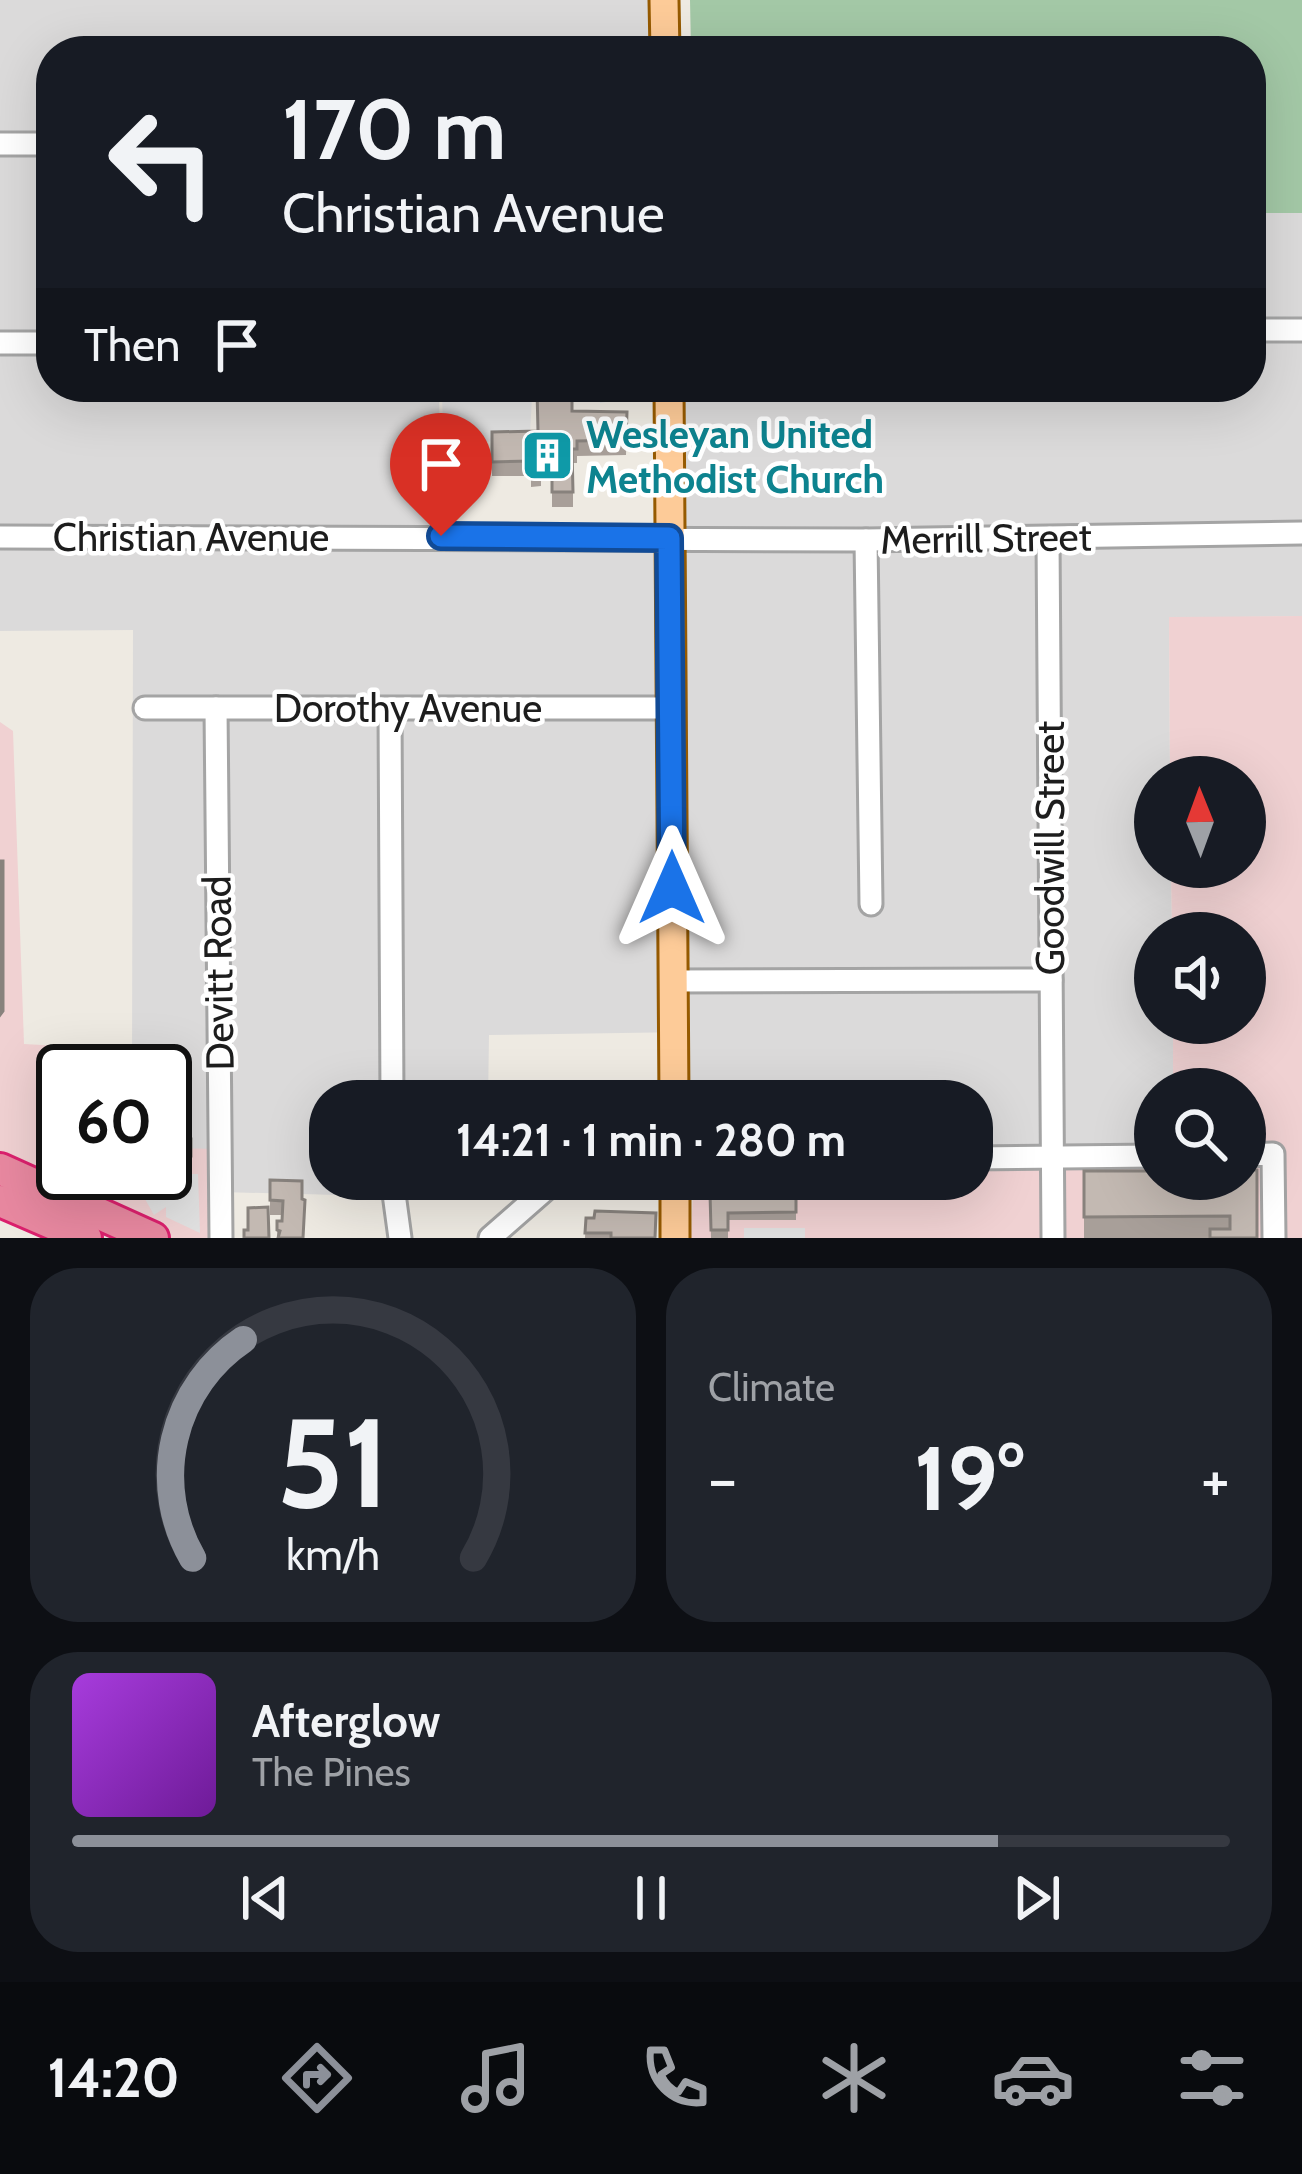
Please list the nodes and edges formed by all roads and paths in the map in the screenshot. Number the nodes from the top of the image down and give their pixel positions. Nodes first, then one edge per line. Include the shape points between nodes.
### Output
1 (664, 0) edge
2 (665, 36) edge
3 (0, 144) edge
4 (36, 144) edge
5 (1266, 330) edge
6 (1302, 330) edge
7 (0, 343) edge
8 (36, 343) edge
9 (669, 402) edge
10 (1302, 533) edge
11 (0, 537) edge
12 (669, 538) junction
13 (1048, 538) junction
14 (866, 540) junction
15 (215, 707) junction
16 (145, 708) dead end
17 (671, 708) junction
18 (390, 709) junction
19 (872, 904) dead end
20 (1051, 980) junction
21 (673, 981) junction
22 (392, 1080) edge
23 (674, 1080) edge
24 (1266, 1154) edge
25 (1134, 1156) edge
26 (1052, 1157) junction
27 (993, 1158) edge
28 (0, 1168) edge
29 (395, 1200) edge
30 (533, 1200) edge
31 (674, 1200) edge
32 (0, 1201) edge
33 (86, 1238) edge
34 (153, 1238) edge
35 (221, 1238) edge
36 (400, 1238) edge
37 (490, 1238) edge
38 (675, 1238) edge
39 (1053, 1238) edge
40 (1274, 1238) edge

1 - 2 main road
3 - 4 street
5 - 6 street
7 - 8 street
9 - 12 main road
10 - 13 street, Merrill Street
11 - 12 street, Christian Avenue
12 - 14 street, Merrill Street
12 - 17 main road
13 - 14 street, Merrill Street
13 - 20 street, Goodwill Street
14 - 19 street
15 - 16 street, Dorothy Avenue
15 - 18 street, Dorothy Avenue
15 - 35 street, Devitt Road
17 - 18 street, Dorothy Avenue
17 - 21 main road
18 - 22 street
20 - 21 street
20 - 26 street, Goodwill Street
21 - 23 main road
24 - 40 street via 1273,1154
25 - 26 street
26 - 27 street
26 - 39 street, Goodwill Street
28 - 34 highway
29 - 36 street
30 - 37 street
31 - 38 main road
32 - 33 highway

